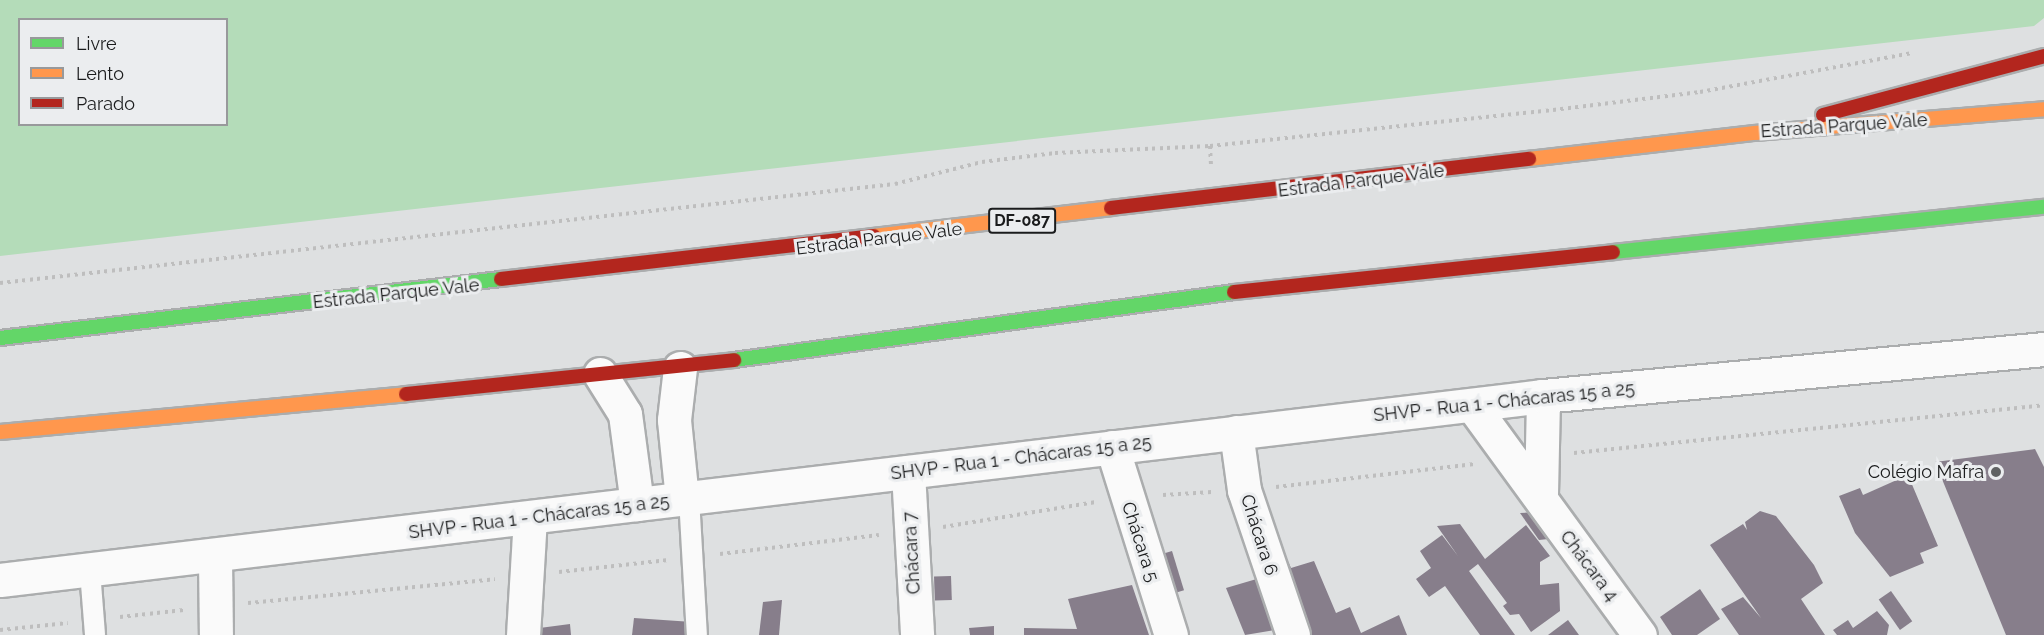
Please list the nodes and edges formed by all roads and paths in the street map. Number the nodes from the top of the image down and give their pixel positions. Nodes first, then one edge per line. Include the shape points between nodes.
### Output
1 (1916, 53) dead end
2 (2044, 56) edge
3 (2044, 109) edge
4 (1755, 133) junction
5 (2044, 207) edge
6 (0, 282) edge
7 (0, 338) edge
8 (2044, 349) edge
9 (680, 368) junction
10 (600, 374) junction
11 (1543, 396) junction
12 (1472, 405) junction
13 (2044, 405) edge
14 (0, 432) edge
15 (1236, 432) junction
16 (1112, 447) junction
17 (1526, 459) junction
18 (908, 472) junction
19 (1244, 490) junction
20 (1125, 497) junction
21 (686, 498) junction
22 (637, 504) junction
23 (530, 518) junction
24 (911, 532) junction
25 (693, 557) junction
26 (215, 558) junction
27 (90, 571) junction
28 (526, 576) junction
29 (0, 580) edge
30 (216, 621) edge
31 (94, 627) edge
32 (0, 630) edge
33 (523, 635) edge
34 (697, 635) edge
35 (917, 635) edge
36 (1171, 635) edge
37 (1293, 635) edge
38 (1640, 635) edge

1 - 6 path via 1722,88 1553,110 1210,146 1056,153 982,162 895,184
2 - 4 main road
3 - 4 main road, Estrada Parque Vale / DF-087
4 - 7 main road, Estrada Parque Vale / DF-087
5 - 9 main road via 1133,303
8 - 11 street, SHVP - Rua 1 - Chácaras 15 a 25
9 - 10 main road
9 - 21 street via 674,420
10 - 14 main road
10 - 22 street via 625,414
11 - 12 street, SHVP - Rua 1 - Chácaras 15 a 25
11 - 17 street, Chácara 4
12 - 15 street, SHVP - Rua 1 - Chácaras 15 a 25
12 - 17 street
13 - 17 path
15 - 16 street, SHVP - Rua 1 - Chácaras 15 a 25
15 - 19 street, Chácara 6
16 - 18 street, SHVP - Rua 1 - Chácaras 15 a 25
16 - 20 street, Chácara 5
17 - 19 path
17 - 38 street, Chácara 4 via 1541,494
18 - 21 street, SHVP - Rua 1 - Chácaras 15 a 25
18 - 24 street, Chácara 7
19 - 20 path
19 - 37 street, Chácara 6
20 - 24 path
20 - 36 street, Chácara 5
21 - 22 street, SHVP - Rua 1 - Chácaras 15 a 25
21 - 25 lane
22 - 23 street, SHVP - Rua 1 - Chácaras 15 a 25
23 - 26 street, SHVP - Rua 1 - Chácaras 15 a 25
23 - 28 street
24 - 25 path
24 - 35 street, Chácara 7
25 - 28 path
25 - 34 lane
26 - 27 street, SHVP - Rua 1 - Chácaras 15 a 25
26 - 30 street
27 - 29 street, SHVP - Rua 1 - Chácaras 15 a 25
27 - 31 lane
28 - 30 path
28 - 33 street
30 - 31 path
31 - 32 path

